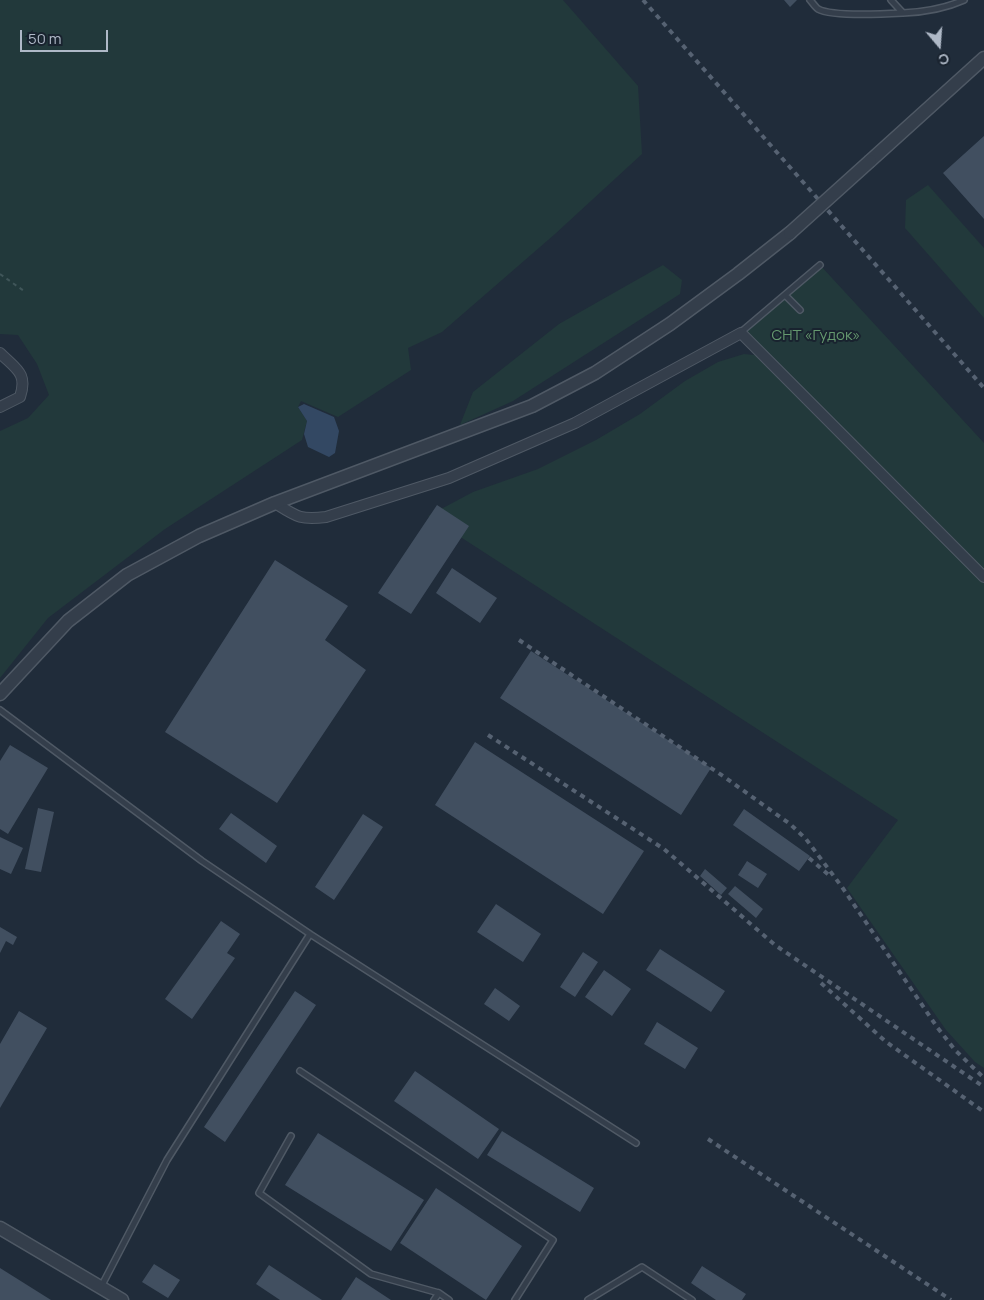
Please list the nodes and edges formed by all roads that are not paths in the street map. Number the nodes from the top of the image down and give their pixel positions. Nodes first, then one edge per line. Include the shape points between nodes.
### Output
1 (810, 0) edge
2 (891, 0) edge
3 (964, 0) edge
4 (903, 13) junction
5 (984, 58) edge
6 (820, 265) dead end
7 (785, 294) junction
8 (800, 310) dead end
9 (740, 333) junction
10 (0, 353) edge
11 (0, 407) edge
12 (275, 504) junction
13 (984, 577) edge
14 (0, 694) edge
15 (0, 710) edge
16 (310, 934) junction
17 (300, 1071) dead end
18 (291, 1136) dead end
19 (636, 1143) dead end
20 (0, 1228) edge
21 (101, 1287) junction
22 (439, 1293) junction
23 (122, 1300) edge
24 (434, 1300) edge
25 (450, 1300) edge
26 (515, 1300) edge
27 (588, 1300) edge
28 (692, 1300) edge

1 - 4 lane via 818,9 837,13
2 - 4 lane
3 - 4 lane via 925,12
5 - 12 street, bridge via 790,233 670,324 596,373 532,406
6 - 7 lane
7 - 8 lane
7 - 9 lane
9 - 12 street via 575,423 449,478 326,517 296,517
9 - 13 street
10 - 11 street via 22,375 24,386 20,397
12 - 14 street via 199,536 128,575 68,621
15 - 16 lane via 202,861
16 - 19 lane
16 - 21 lane via 167,1160
17 - 26 lane via 553,1240
18 - 22 lane via 259,1193 372,1274
20 - 21 street
21 - 23 street
22 - 24 lane
22 - 25 lane
27 - 28 lane via 642,1267

